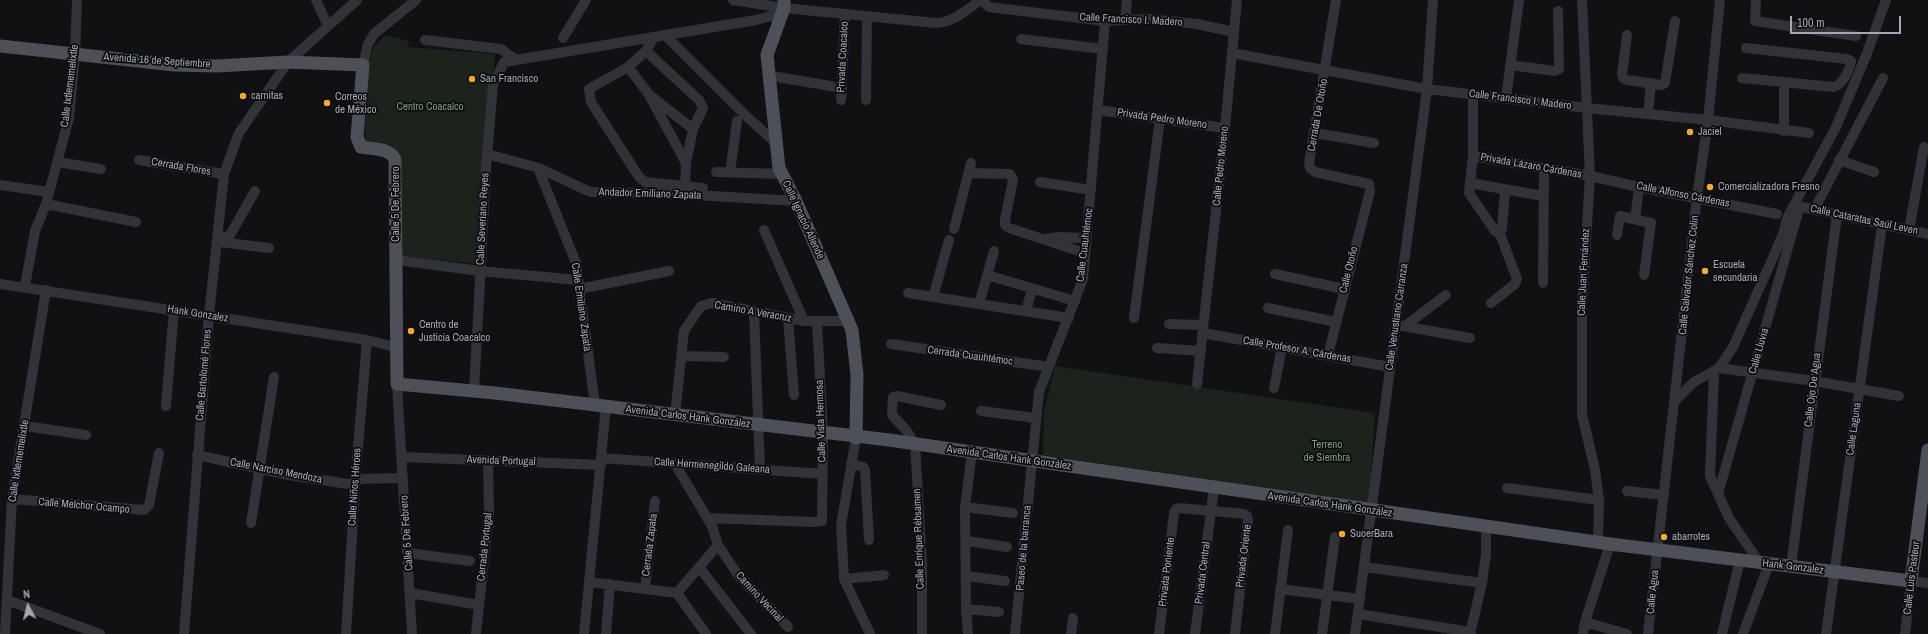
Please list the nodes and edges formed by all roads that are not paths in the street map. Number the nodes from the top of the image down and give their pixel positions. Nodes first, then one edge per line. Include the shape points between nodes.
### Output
1 (77, 0) edge
2 (316, 0) edge
3 (357, 0) edge
4 (416, 0) edge
5 (586, 0) edge
6 (733, 0) edge
7 (981, 0) edge
8 (1127, 0) edge
9 (1237, 0) edge
10 (1336, 0) edge
11 (1433, 0) edge
12 (1519, 0) edge
13 (1582, 0) edge
14 (1720, 0) edge
15 (1756, 0) edge
16 (1886, 0) edge
17 (783, 7) edge
18 (1558, 11) dead end
19 (845, 14) junction
20 (867, 17) junction
21 (1125, 20) junction
22 (1105, 21) junction
23 (1675, 21) dead end
24 (328, 26) junction
25 (1234, 32) junction
26 (665, 35) junction
27 (1628, 35) dead end
28 (1856, 36) dead end
29 (654, 37) junction
30 (563, 38) dead end
31 (1021, 39) dead end
32 (425, 40) dead end
33 (0, 46) edge
34 (1746, 48) dead end
35 (1103, 49) junction
36 (646, 51) junction
37 (1232, 53) junction
38 (75, 54) junction
39 (515, 59) junction
40 (288, 62) junction
41 (363, 65) junction
42 (1510, 65) junction
43 (628, 67) junction
44 (1326, 70) junction
45 (778, 77) dead end
46 (1742, 78) dead end
47 (1883, 78) dead end
48 (1784, 82) junction
49 (1651, 83) junction
50 (842, 88) junction
51 (1428, 89) junction
52 (648, 93) junction
53 (1473, 94) junction
54 (1506, 98) junction
55 (842, 100) dead end
56 (866, 100) dead end
57 (1587, 108) junction
58 (1098, 110) junction
59 (1648, 114) junction
60 (1160, 119) junction
61 (1708, 120) junction
62 (737, 122) dead end
63 (1225, 128) junction
64 (693, 129) junction
65 (1784, 131) junction
66 (1315, 133) junction
67 (1809, 133) dead end
68 (776, 143) junction
69 (1374, 143) dead end
70 (1924, 147) dead end
71 (486, 154) junction
72 (1473, 156) junction
73 (139, 160) dead end
74 (1839, 160) junction
75 (57, 162) junction
76 (686, 163) junction
77 (538, 168) junction
78 (101, 169) dead end
79 (1544, 169) junction
80 (716, 172) dead end
81 (1874, 172) dead end
82 (730, 173) junction
83 (224, 174) junction
84 (782, 174) junction
85 (1590, 176) junction
86 (1040, 182) dead end
87 (1470, 183) junction
88 (1369, 184) joint
89 (0, 185) edge
90 (685, 186) junction
91 (1639, 187) junction
92 (703, 188) dead end
93 (1091, 190) junction
94 (1505, 190) junction
95 (49, 192) junction
96 (255, 192) dead end
97 (1543, 196) junction
98 (1697, 197) junction
99 (796, 201) junction
100 (46, 204) junction
101 (1800, 207) joint
102 (1814, 210) junction
103 (1777, 214) dead end
104 (1837, 215) junction
105 (1635, 219) junction
106 (136, 222) dead end
107 (1882, 225) junction
108 (954, 229) dead end
109 (764, 230) dead end
110 (1909, 230) junction
111 (1500, 234) junction
112 (1928, 234) edge
113 (1617, 235) dead end
114 (1087, 238) junction
115 (1043, 239) junction
116 (218, 240) junction
117 (950, 240) dead end
118 (269, 248) dead end
119 (994, 252) dead end
120 (1085, 253) junction
121 (396, 260) junction
122 (480, 270) junction
123 (669, 271) dead end
124 (1275, 274) dead end
125 (987, 275) junction
126 (1644, 275) dead end
127 (1543, 283) dead end
128 (0, 284) edge
129 (579, 285) junction
130 (24, 286) junction
131 (1032, 289) junction
132 (1344, 289) junction
133 (46, 290) junction
134 (908, 293) dead end
135 (1446, 295) dead end
136 (933, 297) junction
137 (1075, 301) junction
138 (1491, 303) dead end
139 (979, 304) junction
140 (1268, 308) dead end
141 (174, 310) junction
142 (1026, 311) junction
143 (754, 312) junction
144 (209, 315) junction
145 (788, 318) junction
146 (1069, 318) junction
147 (1134, 318) dead end
148 (804, 321) junction
149 (817, 321) junction
150 (848, 321) junction
151 (1336, 322) junction
152 (1169, 324) dead end
153 (1401, 326) junction
154 (1203, 329) junction
155 (1470, 338) dead end
156 (367, 340) junction
157 (891, 344) dead end
158 (396, 347) junction
159 (1282, 347) junction
160 (1157, 348) dead end
161 (1200, 351) junction
162 (1328, 355) junction
163 (682, 356) junction
164 (724, 358) dead end
165 (1049, 367) junction
166 (1390, 367) junction
167 (1716, 370) junction
168 (1753, 373) junction
169 (274, 377) dead end
170 (1814, 381) junction
171 (396, 384) junction
172 (1197, 384) dead end
173 (1274, 388) dead end
174 (1860, 389) junction
175 (474, 391) junction
176 (794, 395) dead end
177 (1899, 396) dead end
178 (1675, 401) junction
179 (940, 405) dead end
180 (166, 406) dead end
181 (601, 406) junction
182 (981, 411) dead end
183 (675, 415) junction
184 (1036, 418) junction
185 (25, 426) junction
186 (760, 426) junction
187 (823, 434) junction
188 (86, 435) dead end
189 (856, 438) junction
190 (915, 444) junction
191 (1928, 450) edge
192 (972, 452) junction
193 (159, 453) dead end
194 (197, 455) junction
195 (402, 457) junction
196 (488, 461) junction
197 (1032, 461) junction
198 (601, 462) junction
199 (675, 464) junction
200 (851, 464) junction
201 (259, 468) junction
202 (760, 469) junction
203 (823, 474) junction
204 (403, 478) junction
205 (355, 482) junction
206 (1214, 488) junction
207 (1507, 488) dead end
208 (1627, 491) dead end
209 (1718, 494) junction
210 (1664, 495) junction
211 (12, 499) junction
212 (1599, 500) junction
213 (655, 501) dead end
214 (965, 507) junction
215 (1372, 511) junction
216 (1210, 512) junction
217 (1013, 513) dead end
218 (707, 518) junction
219 (251, 524) dead end
220 (1486, 527) junction
221 (1288, 530) dead end
222 (1335, 537) dead end
223 (869, 540) dead end
224 (967, 541) junction
225 (1604, 543) junction
226 (718, 545) junction
227 (1007, 547) dead end
228 (1657, 550) junction
229 (408, 553) junction
230 (1740, 560) junction
231 (470, 561) dead end
232 (1764, 563) junction
233 (1791, 566) junction
234 (699, 567) junction
235 (1365, 567) junction
236 (1835, 572) junction
237 (884, 575) dead end
238 (966, 576) junction
239 (844, 579) junction
240 (1005, 581) dead end
241 (1912, 581) junction
242 (589, 582) junction
243 (1482, 583) junction
244 (1928, 583) edge
245 (610, 584) junction
246 (645, 588) junction
247 (1280, 589) junction
248 (410, 593) junction
249 (677, 593) junction
250 (1327, 595) junction
251 (1360, 599) junction
252 (7, 600) junction
253 (479, 604) junction
254 (966, 609) junction
255 (999, 612) dead end
256 (1358, 614) junction
257 (1073, 618) dead end
258 (1585, 622) junction
259 (788, 627) dead end
260 (1470, 633) edge
261 (5, 634) edge
262 (100, 634) edge
263 (184, 634) edge
264 (346, 634) edge
265 (412, 634) edge
266 (476, 634) edge
267 (584, 634) edge
268 (606, 634) edge
269 (706, 634) edge
270 (751, 634) edge
271 (870, 634) edge
272 (922, 634) edge
273 (968, 634) edge
274 (1015, 634) edge
275 (1071, 634) edge
276 (1159, 634) edge
277 (1195, 634) edge
278 (1234, 634) edge
279 (1275, 634) edge
280 (1322, 634) edge
281 (1355, 634) edge
282 (1583, 634) edge
283 (1627, 634) edge
284 (1648, 634) edge
285 (1722, 634) edge
286 (1743, 634) edge
287 (1826, 634) edge
288 (1905, 634) edge

1 - 38 street, Calle Ixtlememelixtle
2 - 24 street
3 - 24 street
4 - 41 street via 374,34 368,44
5 - 30 street
6 - 17 street, Calle Francisco I. Madero
7 - 20 street, Calle Francisco I. Madero via 944,23
7 - 22 street, Calle Francisco I. Madero via 989,7
8 - 21 street
9 - 25 street, Calle Pedro Moreno
10 - 44 street, Cerrada De Otoño
11 - 51 street, Calle Venustiano Carranza
12 - 42 street
13 - 57 street, Calle Juan Fernández
14 - 61 street, Calle Salvador Sánchez Colín
15 - 28 street via 1756,21
16 - 167 street via 1836,127 1788,216 1783,234 1733,347
17 - 19 street, Calle Francisco I. Madero
17 - 26 street, Calle Severiano Reyes via 756,20
17 - 68 main road, Calle Ignacio Allende via 767,55
18 - 42 street via 1559,69 1555,72
19 - 20 street, Calle Francisco I. Madero
19 - 50 street, Privada Coacalco
20 - 56 street
21 - 22 street, Calle Francisco I. Madero
21 - 25 street, Calle Francisco I. Madero via 1181,22
22 - 35 street, Calle Cuauhtémoc
23 - 49 street via 1665,83
24 - 40 street
25 - 37 street, Calle Pedro Moreno
26 - 29 street, Calle Severiano Reyes
26 - 68 street
27 - 49 street via 1623,78
29 - 36 street
29 - 39 street, Calle Severiano Reyes
31 - 35 street
32 - 39 street via 501,48
33 - 38 main road, Avenida 16 de Septiembre
34 - 48 street via 1851,61 1837,86
35 - 58 street, Calle Cuauhtémoc
36 - 43 street
36 - 64 street via 699,100 703,108
37 - 44 street, Calle Francisco I. Madero
37 - 63 street, Calle Pedro Moreno
38 - 40 main road, Avenida 16 de Septiembre via 175,65 217,66
38 - 75 street, Calle Ixtlememelixtle via 69,118
39 - 71 street, Calle Severiano Reyes via 504,62 493,85
40 - 41 main road, Avenida 16 de Septiembre
40 - 83 street, Calle Bartolomé Flores via 239,133
41 - 121 main road, Calle 5 De Febrero via 357,137 361,147 389,152 395,160
42 - 54 street
43 - 52 street
43 - 90 street via 589,89 592,102 639,177 645,182
44 - 51 street, Calle Francisco I. Madero
44 - 66 street, Cerrada De Otoño
45 - 50 street
46 - 48 street
47 - 74 street
48 - 65 street
49 - 59 street
50 - 55 street, Privada Coacalco
51 - 53 street, Calle Francisco I. Madero
51 - 153 street, Calle Venustiano Carranza
52 - 64 street
52 - 76 street
53 - 54 street, Calle Francisco I. Madero
53 - 72 street
54 - 57 street, Calle Francisco I. Madero
57 - 59 street, Calle Francisco I. Madero
57 - 85 street, Calle Juan Fernández
58 - 60 street, Privada Pedro Moreno
58 - 93 street, Calle Cuauhtémoc
59 - 61 street, Calle Francisco I. Madero
60 - 63 street, Privada Pedro Moreno
60 - 147 street
61 - 65 street, Calle Francisco I. Madero
61 - 98 street, Calle Salvador Sánchez Colín
62 - 82 street
63 - 154 street, Calle Pedro Moreno
64 - 76 street
65 - 67 street, Calle Francisco I. Madero
66 - 69 street
66 - 88 street, Cerrada De Otoño via 1310,168 1315,172
68 - 84 main road, Calle Ignacio Allende
70 - 110 street
71 - 77 street, Andador Emiliano Zapata
71 - 122 street, Calle Severiano Reyes
72 - 79 street, Privada Lázaro Cárdenas
72 - 87 street
73 - 83 street, Cerrada Flores
74 - 81 street
74 - 102 street
75 - 78 street
75 - 95 street, Calle Ixtlememelixtle
76 - 90 street
77 - 99 street, Andador Emiliano Zapata via 590,192
77 - 129 street, Calle Emiliano Zapata via 576,263
79 - 85 street, Privada Lázaro Cárdenas
79 - 97 street
80 - 82 street
82 - 84 street
83 - 116 street, Calle Bartolomé Flores
84 - 99 main road, Calle Ignacio Allende
85 - 91 street, Calle Alfonso Cárdenas
85 - 212 street, Calle Juan Fernández via 1582,307 1582,414
86 - 93 street
87 - 94 street
87 - 111 street via 1469,193 1495,231
88 - 132 street, Calle Otoño via 1370,191
89 - 95 street
90 - 92 street
91 - 98 street, Calle Alfonso Cárdenas
91 - 105 street
93 - 114 street, Calle Cuauhtémoc
94 - 97 street
94 - 111 street
95 - 100 street, Calle Ixtlememelixtle
96 - 116 street via 229,238
97 - 127 street
98 - 103 street, Calle Alfonso Cárdenas
98 - 178 street, Calle Salvador Sánchez Colín
99 - 150 main road, Calle Ignacio Allende
100 - 106 street
100 - 130 street, Calle Ixtlememelixtle via 35,231
101 - 102 street, Calle Cataratas Saúl Leven
101 - 168 street, Calle Lluvia
102 - 104 street, Calle Cataratas Saúl Leven
104 - 107 street, Calle Cataratas Saúl Leven
104 - 170 street, Calle Ojo De Agua
105 - 113 street via 1620,216
105 - 126 street via 1651,223
107 - 110 street, Calle Cataratas Saúl Leven
107 - 174 street, Calle Laguna
108 - 115 street via 970,168 1010,174 1013,180 1005,224 1009,228
109 - 148 street
110 - 112 street, Calle Cataratas Saúl Leven
111 - 138 street via 1517,278 1515,284
114 - 115 street
114 - 120 street, Calle Cuauhtémoc
115 - 120 street
116 - 118 street
116 - 144 street, Calle Bartolomé Flores
117 - 136 street
119 - 125 street
120 - 137 street, Calle Cuauhtémoc via 1083,279
121 - 122 street
121 - 158 main road, Calle 5 De Febrero
122 - 129 street
122 - 175 street, Calle Severiano Reyes
123 - 129 street
124 - 132 street
125 - 131 street
125 - 139 street
128 - 130 street, Hank Gonzalez
129 - 181 street, Calle Emiliano Zapata
130 - 133 street, Hank Gonzalez
131 - 137 street
131 - 142 street
132 - 151 street, Calle Otoño
133 - 141 street, Hank Gonzalez
133 - 185 street, Calle Ixtlememelixtle
134 - 136 street
135 - 153 street
136 - 139 street
137 - 146 street, Calle Cuauhtémoc
139 - 142 street
140 - 151 street
141 - 144 street, Hank Gonzalez
141 - 180 street
142 - 146 street
143 - 145 street, Camino A Veracruz
143 - 163 street, Camino A Veracruz via 712,303 701,306 684,331
143 - 186 street
144 - 156 street, Hank Gonzalez
144 - 194 street, Calle Bartolomé Flores
145 - 148 street, Camino A Veracruz
145 - 176 street
146 - 165 street, Calle Cuauhtémoc
148 - 149 street, Camino A Veracruz
149 - 150 street, Camino A Veracruz
149 - 187 street, Calle Vista Hermosa
150 - 189 main road, Calle Ignacio Allende via 852,330 857,375
151 - 162 street, Calle Otoño
152 - 154 street, Calle Profesor A. Cárdenas
153 - 155 street
153 - 166 street, Calle Venustiano Carranza
154 - 159 street, Calle Profesor A. Cárdenas
154 - 161 street
156 - 158 street, Hank Gonzalez
156 - 205 street, Calle Niños Héroes
157 - 165 street, Cerrada Cuauhtémoc
158 - 171 main road
159 - 162 street, Calle Profesor A. Cárdenas
159 - 173 street
160 - 161 street
161 - 172 street
162 - 166 street, Calle Profesor A. Cárdenas
163 - 164 street
163 - 183 street, Camino A Veracruz
165 - 184 street, Calle Cuauhtémoc via 1039,392
166 - 215 street, Calle Venustiano Carranza
167 - 168 street
167 - 178 street via 1694,382
167 - 209 street via 1710,476
168 - 170 street
168 - 209 street, Calle Lluvia
169 - 201 street
170 - 174 street
170 - 233 street, Calle Ojo De Agua
171 - 175 main road, Avenida Carlos Hank González
171 - 195 street, Calle 5 De Febrero
174 - 177 street
174 - 236 street, Calle Laguna
175 - 181 main road, Avenida Carlos Hank González
178 - 210 street, Calle Salvador Sánchez Colín
179 - 190 street via 893,397 892,415
181 - 183 main road, Avenida Carlos Hank González
181 - 198 street, Calle Emiliano Zapata
182 - 184 street
183 - 186 main road, Avenida Carlos Hank González
184 - 197 street, Calle Cuauhtémoc
185 - 188 street
185 - 211 street, Calle Ixtlememelixtle
186 - 187 main road, Avenida Carlos Hank González
186 - 202 street
187 - 189 main road, Avenida Carlos Hank González
187 - 203 street, Calle Vista Hermosa
189 - 190 main road, Avenida Carlos Hank González
189 - 200 street
190 - 192 main road, Avenida Carlos Hank González
190 - 272 street, Calle Enrique Rébsamen via 922,563
191 - 241 main road, Calle Luis Pasteur
192 - 197 main road, Avenida Carlos Hank González
192 - 214 street
193 - 211 street, Calle Melchor Ocampo via 149,505 144,510
194 - 201 street, Calle Narciso Mendoza
194 - 263 street, Calle Bartolomé Flores
195 - 196 street, Avenida Portugal
195 - 204 street, Calle 5 De Febrero
196 - 198 street, Avenida Portugal
196 - 253 street, Cerrada Portugal via 489,512
197 - 206 main road, Avenida Carlos Hank González
197 - 274 street, Paseo de la barranca
198 - 199 street, Calle Hermenegildo Galeana
198 - 242 street, Calle Emiliano Zapata
199 - 202 street, Calle Hermenegildo Galeana
199 - 218 street
200 - 223 street via 865,470
200 - 239 street via 841,525
201 - 205 street, Calle Narciso Mendoza
201 - 219 street
202 - 203 street, Calle Hermenegildo Galeana
203 - 218 street, Calle Vista Hermosa via 822,520 814,522
204 - 205 street, Calle Narciso Mendoza
204 - 229 street, Calle 5 De Febrero
205 - 264 street, Calle Niños Héroes
206 - 215 main road, Avenida Carlos Hank González
206 - 216 street, Privada Central
207 - 212 street
208 - 210 street
209 - 232 street via 1729,518
210 - 228 street, Calle Salvador Sánchez Colín
211 - 252 street, Calle Ixtlememelixtle
212 - 225 street, Calle Juan Fernández
213 - 246 street, Cerrada Zapata
214 - 217 street
214 - 224 street
215 - 220 main road, Avenida Carlos Hank González
215 - 235 street, Calle Venustiano Carranza
216 - 276 street, Privada Poniente via 1180,508 1176,510
216 - 277 street, Privada Central
216 - 278 street, Privada Oriente via 1244,514 1248,520
218 - 226 street
220 - 225 main road, Avenida Carlos Hank González
220 - 243 street
221 - 247 street
222 - 250 street
224 - 227 street
224 - 238 street
225 - 228 main road, Avenida Carlos Hank González
225 - 258 street, Calle Juan Fernández
226 - 234 street
226 - 259 street, Camino Vecinal via 738,575
228 - 230 main road, Hank Gonzalez
228 - 284 street, Calle Agua
229 - 231 street
229 - 248 street, Calle 5 De Febrero
230 - 232 main road, Hank Gonzalez
230 - 285 street
232 - 233 main road, Hank Gonzalez
232 - 286 street
233 - 236 main road, Hank Gonzalez
234 - 249 street
234 - 270 street
235 - 243 street
235 - 251 street, Calle Venustiano Carranza
236 - 241 main road, Hank Gonzalez
236 - 287 street, Calle Laguna
237 - 239 street
238 - 240 street
238 - 254 street
239 - 271 street
241 - 244 street, Hank Gonzalez
241 - 288 street, Calle Luis Pasteur
242 - 245 street
242 - 267 street, Calle Emiliano Zapata
243 - 260 street
245 - 246 street
245 - 268 street
246 - 249 street
247 - 250 street
247 - 279 street
248 - 253 street
248 - 265 street, Calle 5 De Febrero
249 - 269 street
250 - 251 street
250 - 280 street
251 - 256 street, Calle Venustiano Carranza
252 - 261 street, Calle Ixtlememelixtle
252 - 262 street
253 - 266 street, Cerrada Portugal
254 - 255 street
254 - 273 street
256 - 260 street
256 - 281 street, Calle Venustiano Carranza
257 - 275 street
258 - 282 street, Calle Juan Fernández
258 - 283 street

